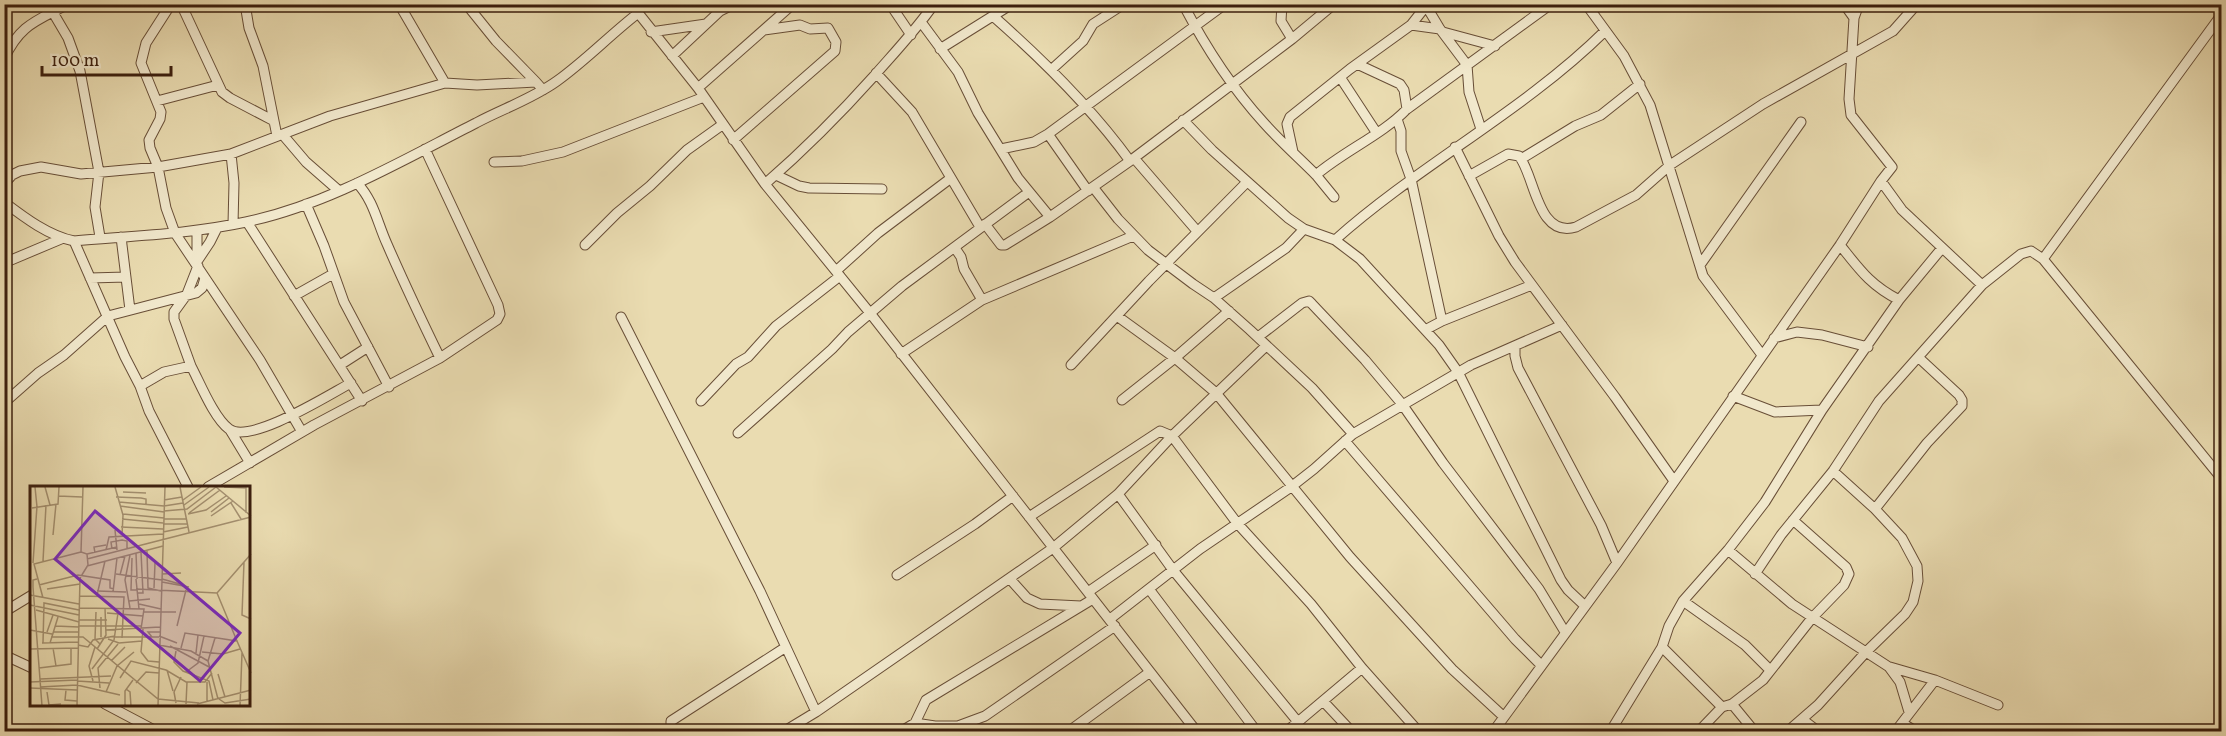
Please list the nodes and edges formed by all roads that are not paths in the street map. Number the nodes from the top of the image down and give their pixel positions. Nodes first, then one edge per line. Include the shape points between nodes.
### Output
1 (68, 4) edge
2 (171, 4) edge
3 (181, 4) edge
4 (245, 4) edge
5 (399, 4) edge
6 (631, 4) edge
7 (734, 4) edge
8 (793, 4) edge
9 (890, 4) edge
10 (934, 4) edge
11 (1012, 4) edge
12 (1124, 4) edge
13 (1183, 4) edge
14 (1225, 4) edge
15 (1282, 4) edge
16 (1334, 4) edge
17 (1551, 4) edge
18 (1586, 4) edge
19 (1844, 4) edge
20 (1859, 4) edge
21 (1917, 4) edge
22 (467, 5) edge
23 (1426, 5) edge
24 (51, 8) edge
25 (722, 8) edge
26 (637, 14) junction
27 (2222, 14) edge
28 (993, 16) junction
29 (1854, 18) junction
30 (921, 22) junction
31 (706, 24) junction
32 (1412, 25) junction
33 (1195, 26) junction
34 (764, 30) junction
35 (1441, 30) junction
36 (1605, 31) junction
37 (651, 32) junction
38 (911, 35) junction
39 (1292, 39) junction
40 (8, 43) edge
41 (1495, 46) junction
42 (940, 49) junction
43 (1852, 54) junction
44 (672, 56) junction
45 (4, 58) edge
46 (1357, 64) junction
47 (1467, 65) junction
48 (1052, 70) junction
49 (876, 73) junction
50 (1340, 77) junction
51 (536, 82) junction
52 (1233, 82) junction
53 (445, 83) junction
54 (1640, 84) junction
55 (218, 85) junction
56 (543, 90) junction
57 (701, 92) junction
58 (157, 101) junction
59 (1087, 107) junction
60 (1407, 109) junction
61 (1397, 119) junction
62 (1183, 120) junction
63 (274, 121) junction
64 (1801, 122) dead end
65 (722, 125) junction
66 (1480, 129) junction
67 (1376, 132) junction
68 (284, 134) junction
69 (1048, 134) junction
70 (733, 140) junction
71 (1455, 147) junction
72 (425, 149) junction
73 (1000, 149) junction
74 (1293, 152) junction
75 (231, 154) junction
76 (1521, 159) junction
77 (1132, 160) junction
78 (494, 162) dead end
79 (1670, 165) junction
80 (158, 167) junction
81 (99, 172) junction
82 (377, 175) junction
83 (776, 175) junction
84 (1316, 175) junction
85 (1469, 176) junction
86 (951, 178) junction
87 (1411, 179) junction
88 (1881, 181) junction
89 (1247, 182) junction
90 (357, 183) junction
91 (4, 184) edge
92 (765, 184) junction
93 (882, 189) dead end
94 (1090, 189) junction
95 (338, 190) junction
96 (1029, 192) junction
97 (369, 195) junction
98 (1334, 197) dead end
99 (4, 202) edge
100 (306, 204) junction
101 (1050, 217) junction
102 (247, 222) junction
103 (233, 224) junction
104 (982, 226) junction
105 (217, 228) junction
106 (1304, 229) junction
107 (197, 231) junction
108 (1197, 231) junction
109 (175, 233) junction
110 (1133, 236) junction
111 (100, 237) junction
112 (121, 237) junction
113 (61, 238) junction
114 (1335, 240) junction
115 (74, 241) junction
116 (585, 245) dead end
117 (1840, 245) junction
118 (954, 248) junction
119 (1941, 248) junction
120 (2043, 259) junction
121 (4, 263) edge
122 (198, 264) junction
123 (1166, 264) junction
124 (1700, 265) junction
125 (333, 274) junction
126 (838, 274) junction
127 (126, 277) junction
128 (90, 278) junction
129 (205, 278) junction
130 (1532, 285) junction
131 (1982, 285) junction
132 (187, 294) junction
133 (294, 296) junction
134 (1214, 298) junction
135 (982, 300) junction
136 (1899, 300) junction
137 (130, 310) junction
138 (1229, 311) junction
139 (870, 313) junction
140 (108, 316) junction
141 (1117, 316) junction
142 (621, 317) dead end
143 (1442, 321) junction
144 (1562, 325) junction
145 (1425, 330) junction
146 (1258, 337) junction
147 (1774, 338) junction
148 (1266, 346) junction
149 (1868, 346) junction
150 (368, 347) junction
151 (1515, 347) junction
152 (900, 354) junction
153 (1762, 355) junction
154 (1918, 357) junction
155 (440, 358) junction
156 (1175, 358) junction
157 (340, 365) junction
158 (1071, 365) dead end
159 (191, 366) junction
160 (1458, 372) junction
161 (351, 382) junction
162 (140, 386) junction
163 (388, 387) junction
164 (1216, 393) junction
165 (1733, 396) junction
166 (1122, 400) dead end
167 (362, 401) junction
168 (701, 401) dead end
169 (4, 403) edge
170 (1402, 404) junction
171 (1822, 410) junction
172 (292, 416) junction
173 (230, 430) junction
174 (302, 432) junction
175 (738, 433) dead end
176 (1353, 434) junction
177 (1172, 436) junction
178 (1344, 441) junction
179 (250, 463) junction
180 (1833, 471) junction
181 (2222, 480) edge
182 (1674, 481) junction
183 (187, 486) edge
184 (210, 486) edge
185 (1291, 487) junction
186 (1118, 494) junction
187 (1013, 496) junction
188 (1875, 509) junction
189 (1029, 517) junction
190 (1793, 520) junction
191 (1237, 523) junction
192 (1156, 545) junction
193 (1053, 548) junction
194 (1728, 550) junction
195 (1617, 563) junction
196 (1173, 570) junction
197 (1755, 574) junction
198 (897, 575) dead end
199 (1010, 579) junction
200 (1149, 589) junction
201 (30, 596) edge
202 (1091, 596) junction
203 (1683, 601) junction
204 (1081, 606) junction
205 (1585, 606) junction
206 (4, 612) edge
207 (1812, 618) junction
208 (1112, 622) junction
209 (1565, 633) junction
210 (786, 647) junction
211 (1662, 647) junction
212 (1866, 652) junction
213 (4, 655) edge
214 (1541, 665) junction
215 (30, 667) edge
216 (1889, 667) junction
217 (1362, 668) junction
218 (1770, 670) junction
219 (1150, 672) junction
220 (1935, 680) junction
221 (1323, 701) junction
222 (1732, 704) junction
223 (1998, 705) dead end
224 (107, 706) edge
225 (1722, 707) junction
226 (816, 712) junction
227 (1909, 712) junction
228 (1504, 717) junction
229 (1802, 719) junction
230 (1298, 722) junction
231 (915, 723) junction
232 (1902, 723) junction
233 (158, 732) edge
234 (671, 732) edge
235 (783, 732) edge
236 (900, 732) edge
237 (1068, 732) edge
238 (1197, 732) edge
239 (1257, 732) edge
240 (1286, 732) edge
241 (1352, 732) edge
242 (1419, 732) edge
243 (1493, 732) edge
244 (1610, 732) edge
245 (1698, 732) edge
246 (1755, 732) edge
247 (1787, 732) edge
248 (1819, 732) edge
249 (1895, 732) edge
250 (1917, 732) edge

1 - 24 street
2 - 58 street via 142,55 142,69
3 - 55 street
4 - 63 street
5 - 53 street
6 - 26 street
7 - 25 street
8 - 34 street
9 - 38 street
10 - 30 street
11 - 28 street
12 - 48 street via 1093,24 1083,41
13 - 33 street
14 - 33 street
15 - 39 street via 1281,21
16 - 39 street
17 - 41 street
18 - 36 street
19 - 29 street
20 - 29 street
21 - 43 street via 1893,31
22 - 51 street
23 - 32 street
23 - 35 street
24 - 40 street
24 - 81 street via 80,70
25 - 31 street
26 - 37 street
26 - 56 street
27 - 120 street
28 - 42 street
28 - 48 street
29 - 43 street
30 - 38 street
30 - 42 street
31 - 37 street
31 - 44 street
32 - 35 street
32 - 46 street
33 - 52 street
33 - 59 street
34 - 57 street
34 - 70 street via 828,28 836,42 835,51
35 - 41 street
35 - 47 street
36 - 54 street
36 - 66 street via 1569,65
37 - 44 street
38 - 49 street
39 - 52 street
40 - 45 street
41 - 47 street
42 - 73 street via 958,72
43 - 79 street via 1771,99
43 - 88 street via 1849,109 1858,126 1892,166
44 - 57 street
46 - 50 street
46 - 60 street via 1400,84
47 - 60 street
47 - 66 street via 1469,92
48 - 59 street
49 - 83 street
49 - 86 street via 912,112
50 - 67 street
50 - 74 street via 1287,120
51 - 53 street
51 - 56 street
52 - 62 street
52 - 74 street via 1262,121
53 - 68 street
54 - 76 street via 1601,114
54 - 79 street
55 - 58 street
55 - 63 street via 225,95
56 - 72 street
57 - 65 street
57 - 78 street via 563,152 522,161
58 - 80 street via 160,119 149,140
59 - 69 street
59 - 77 street
60 - 61 street
61 - 67 street
61 - 87 street via 1401,151
62 - 77 street
62 - 89 street
63 - 68 street
64 - 124 street
65 - 70 street
65 - 116 street via 687,150
66 - 71 street
67 - 84 street
68 - 75 street
68 - 95 street via 312,168
69 - 73 street via 1034,142
69 - 94 street
70 - 92 street
71 - 85 street
71 - 87 street
72 - 82 street
72 - 155 street via 500,314 491,326
73 - 96 street
74 - 84 street
75 - 80 street
75 - 103 street
76 - 79 street via 1546,218 1569,229 1626,201
76 - 85 street via 1508,154
77 - 94 street
77 - 108 street
79 - 124 street
80 - 81 street
80 - 109 street
81 - 91 street via 75,174 41,167 20,171
81 - 111 street via 95,207
82 - 90 street
82 - 97 street
83 - 92 street
83 - 93 street via 809,188
84 - 98 street
85 - 130 street via 1501,240
86 - 104 street
86 - 126 street via 878,232
87 - 114 street
87 - 143 street
88 - 117 street
88 - 119 street via 1902,210
89 - 106 street
89 - 108 street
90 - 95 street
90 - 97 street
92 - 126 street
94 - 101 street
94 - 110 street
95 - 100 street
96 - 101 street
96 - 104 street
97 - 155 street via 407,290
99 - 113 street
100 - 102 street
100 - 125 street
101 - 104 street via 1005,245
102 - 103 street
102 - 133 street
103 - 105 street
104 - 118 street
105 - 107 street
105 - 122 street
106 - 114 street
106 - 134 street via 1286,248
107 - 109 street
107 - 122 street
108 - 123 street
109 - 112 street
109 - 122 street
110 - 123 street
110 - 135 street
111 - 112 street
111 - 115 street
112 - 127 street
113 - 115 street
113 - 121 street
114 - 145 street via 1369,268
115 - 128 street
117 - 136 street via 1870,282
117 - 147 street
118 - 135 street
118 - 139 street
119 - 131 street
119 - 136 street
120 - 131 street via 2031,251 2020,254
120 - 181 street
122 - 129 street
122 - 132 street
123 - 134 street
123 - 141 street
124 - 153 street via 1707,282
125 - 133 street
125 - 150 street
126 - 139 street
126 - 168 street via 776,326
127 - 128 street
127 - 137 street
128 - 140 street
129 - 132 street via 200,290
129 - 172 street
130 - 143 street
130 - 144 street
131 - 154 street
132 - 137 street
132 - 159 street via 176,306 174,319
133 - 157 street
134 - 138 street
135 - 152 street
136 - 149 street
137 - 140 street
138 - 146 street
138 - 156 street
139 - 152 street
139 - 175 street
140 - 162 street
140 - 169 street
141 - 156 street
141 - 158 street
142 - 210 street
143 - 145 street
144 - 151 street
144 - 182 street
145 - 160 street
146 - 148 street
146 - 170 street via 1310,301
147 - 149 street via 1797,332
147 - 153 street
148 - 164 street
148 - 176 street via 1312,388
149 - 171 street
150 - 157 street
150 - 163 street
151 - 160 street
151 - 195 street via 1518,368
152 - 187 street
153 - 165 street
154 - 180 street via 1879,401
154 - 188 street via 1959,395 1962,406
155 - 163 street
156 - 164 street
156 - 166 street
157 - 161 street
159 - 162 street via 164,372
159 - 173 street
160 - 170 street
160 - 205 street via 1561,580
161 - 167 street
161 - 172 street
162 - 183 street
163 - 167 street
164 - 177 street
164 - 185 street
165 - 171 street via 1775,412
165 - 182 street
167 - 174 street
170 - 176 street
170 - 209 street via 1539,589
171 - 194 street via 1765,502
172 - 173 street via 258,430
172 - 174 street
173 - 179 street
174 - 179 street
176 - 178 street
177 - 186 street
177 - 189 street via 1160,431
177 - 191 street
178 - 185 street
178 - 214 street
179 - 184 street
180 - 188 street
180 - 190 street
182 - 195 street
185 - 191 street
185 - 228 street via 1452,669
186 - 192 street
186 - 193 street
187 - 189 street
187 - 198 street
188 - 212 street via 1912,554 1918,581 1909,609
189 - 193 street
190 - 197 street
190 - 207 street via 1849,574 1844,585
191 - 196 street
191 - 217 street via 1311,604
192 - 196 street
192 - 202 street
193 - 199 street
193 - 202 street
194 - 197 street
194 - 203 street
195 - 205 street
196 - 200 street
196 - 230 street
197 - 207 street
199 - 204 street via 1027,598 1040,604
199 - 226 street
200 - 208 street
200 - 239 street
201 - 206 street
202 - 204 street
202 - 208 street
203 - 211 street
203 - 218 street via 1745,645
204 - 231 street via 926,700
205 - 209 street
207 - 212 street
207 - 218 street
208 - 219 street
208 - 231 street via 985,716 958,726
209 - 214 street
210 - 226 street
210 - 234 street via 671,721
211 - 225 street
211 - 244 street
212 - 216 street
212 - 229 street
213 - 215 street
214 - 228 street
216 - 220 street
216 - 227 street via 1900,682
217 - 221 street
217 - 242 street
218 - 222 street
219 - 237 street
219 - 238 street
220 - 223 street
220 - 227 street
221 - 230 street
221 - 241 street
222 - 225 street
222 - 246 street
224 - 233 street
225 - 245 street
226 - 235 street
227 - 232 street
228 - 243 street
229 - 247 street
229 - 248 street
230 - 240 street
231 - 236 street
232 - 249 street
232 - 250 street

